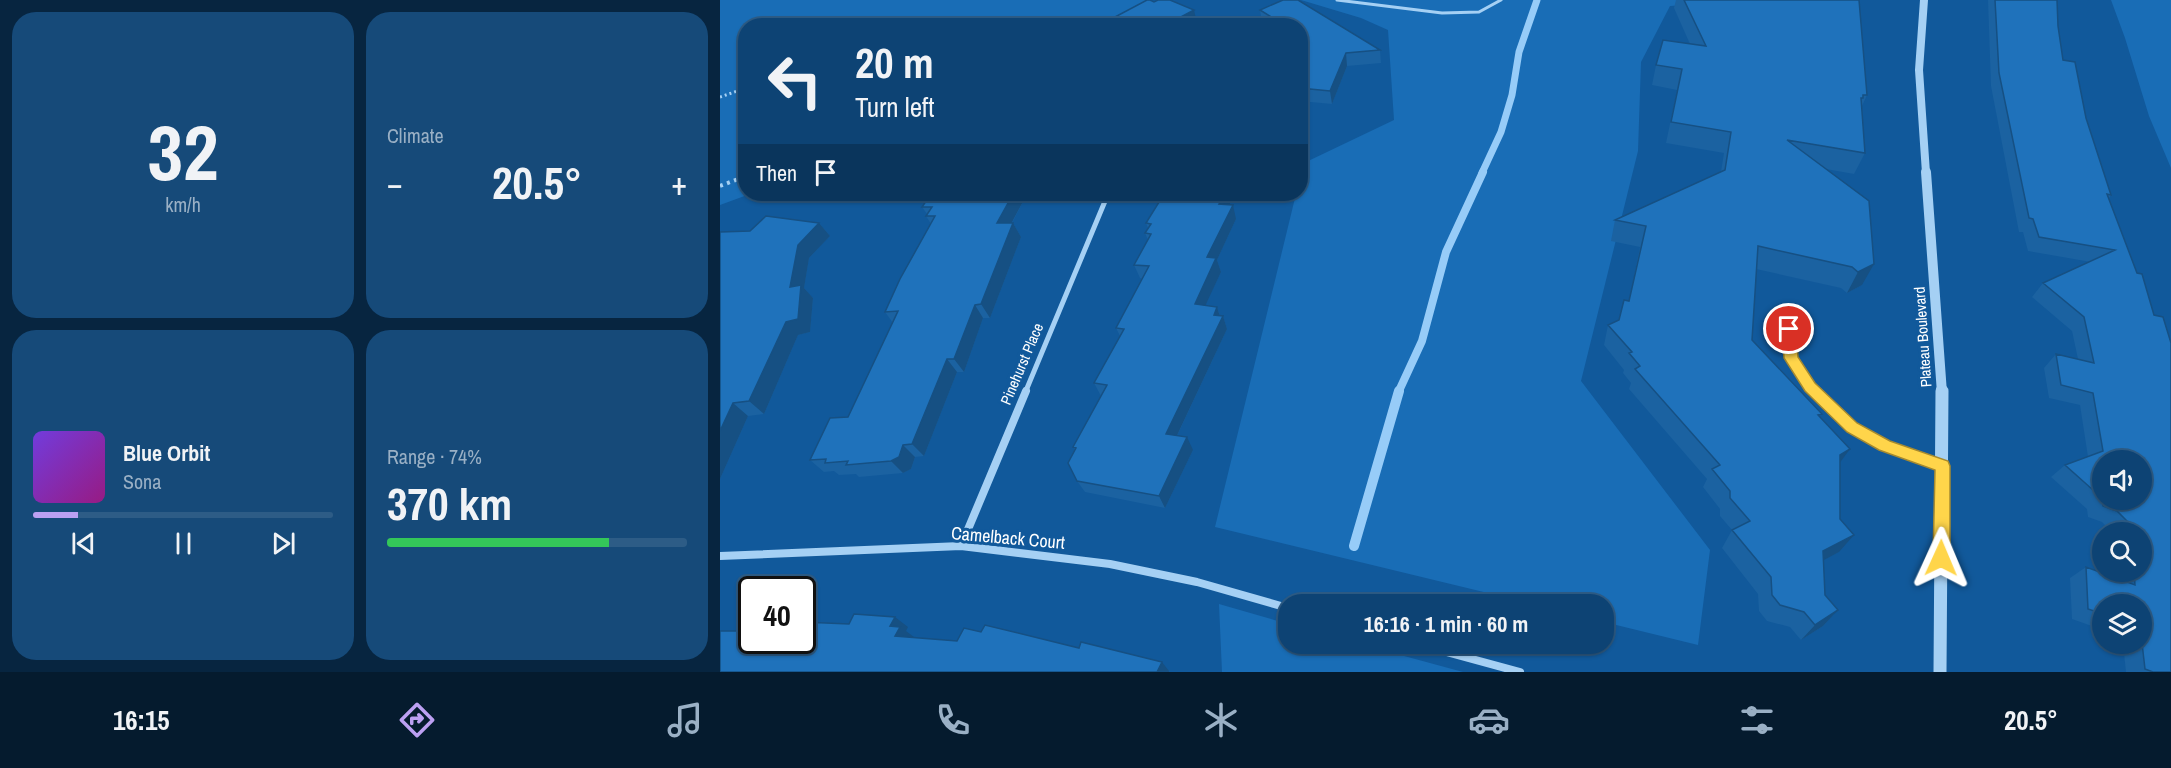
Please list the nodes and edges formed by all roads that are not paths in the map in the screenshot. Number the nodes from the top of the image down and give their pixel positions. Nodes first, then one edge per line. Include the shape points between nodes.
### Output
1 (1337, 0) edge
2 (1502, 0) edge
3 (1924, 0) edge
4 (1105, 201) edge
5 (1789, 329) dead end
6 (1942, 466) junction
7 (961, 546) junction
8 (720, 556) edge
9 (1278, 605) edge
10 (1454, 654) edge
11 (1520, 672) edge
12 (1940, 672) edge

1 - 2 lane via 1442,13 1479,12
3 - 6 street, Plateau Boulevard via 1919,70 1943,404
4 - 7 street, Pinehurst Place
5 - 6 lane via 1791,358 1810,387 1852,427 1885,446
6 - 12 street, Plateau Boulevard
7 - 8 street, Camelback Court
7 - 9 street, Camelback Court via 1110,564 1197,582
10 - 11 street

